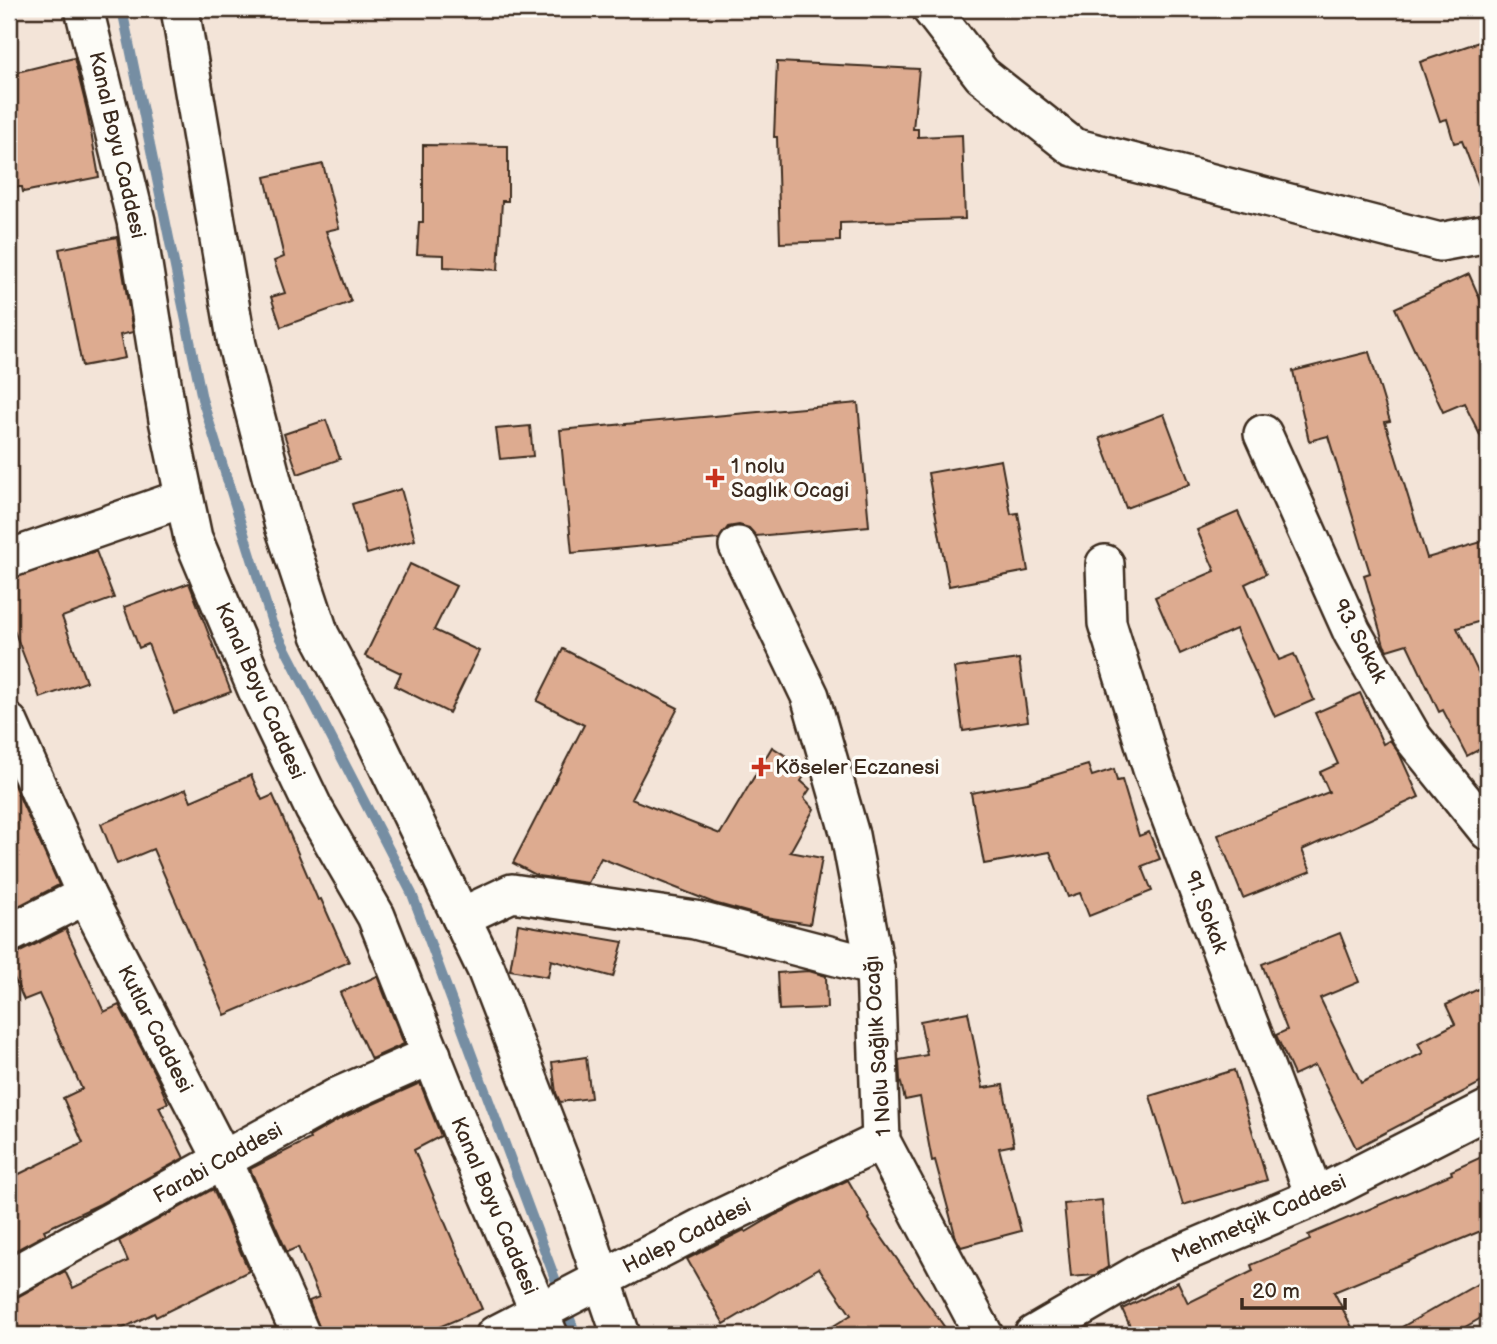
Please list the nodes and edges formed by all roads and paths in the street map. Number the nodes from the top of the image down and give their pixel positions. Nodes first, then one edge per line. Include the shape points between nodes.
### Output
1 (84, 9) edge
2 (180, 9) edge
3 (931, 9) edge
4 (1488, 234) edge
5 (1263, 434) dead end
6 (184, 498) junction
7 (738, 546) dead end
8 (9, 559) edge
9 (1105, 564) dead end
10 (9, 723) edge
11 (1488, 831) edge
12 (86, 895) junction
13 (461, 917) junction
14 (9, 934) edge
15 (875, 967) junction
16 (432, 1055) junction
17 (1488, 1109) edge
18 (881, 1141) junction
19 (223, 1160) junction
20 (1315, 1197) junction
21 (9, 1278) edge
22 (602, 1279) junction
23 (544, 1324) edge
24 (301, 1335) edge
25 (495, 1335) edge
26 (621, 1335) edge
27 (984, 1335) edge
28 (1033, 1335) edge

1 - 6 street, Kanal Boyu Caddesi via 136,221
2 - 13 street via 237,345 284,526 320,635
3 - 4 street via 982,75 1073,147 1440,242
5 - 11 street, 93. Sokak via 1352,632 1413,738
6 - 8 street
6 - 16 street, Kanal Boyu Caddesi via 193,538 257,690 314,809 376,916
7 - 15 street, 1 Nolu Sağlık Ocağı via 810,696 850,835
9 - 20 street, 91. Sokak via 1107,623 1152,769
10 - 12 street, Kutlar Caddesi
12 - 14 street
12 - 19 street, Kutlar Caddesi
13 - 15 street via 512,893 695,920
13 - 22 street via 491,981
15 - 18 street, 1 Nolu Sağlık Ocağı
16 - 19 street, Farabi Caddesi via 339,1096
16 - 23 street, Kanal Boyu Caddesi
17 - 20 street, Mehmetçik Caddesi
18 - 22 street, Halep Caddesi
18 - 27 street, 1 Nolu Sağlık Ocağı
19 - 21 street, Farabi Caddesi
19 - 24 street, Kutlar Caddesi
20 - 28 street, Mehmetçik Caddesi via 1150,1267
22 - 23 street, Halep Caddesi
22 - 26 street
23 - 25 street, Halep Caddesi

